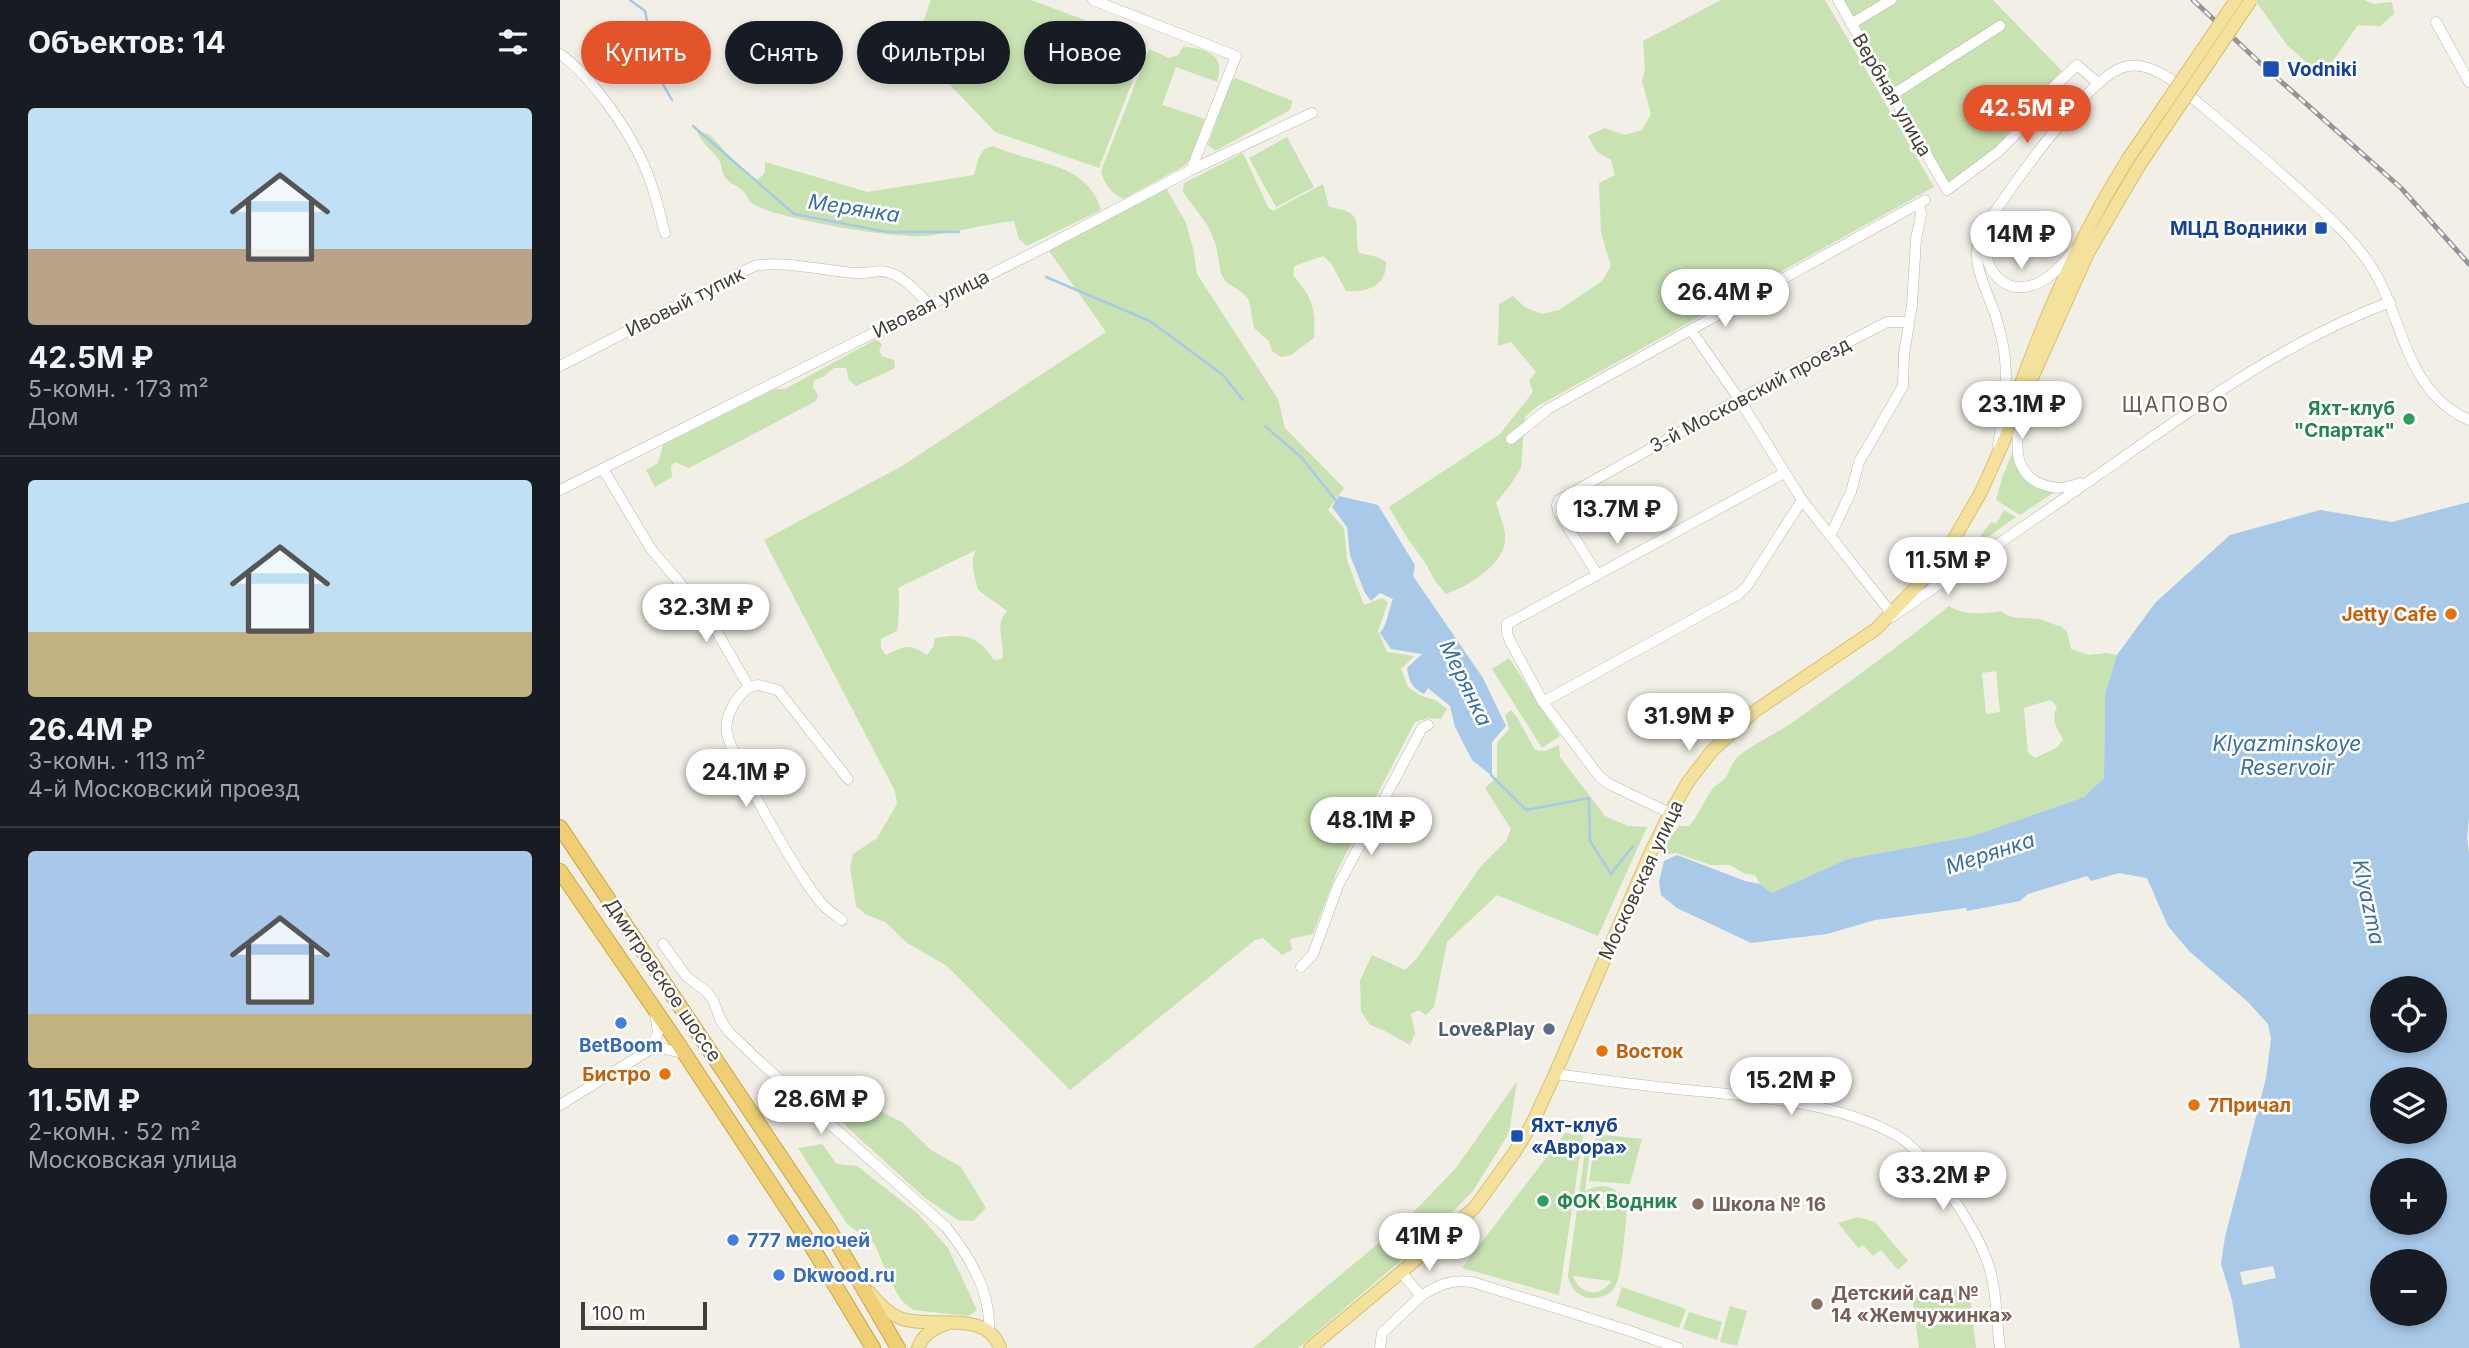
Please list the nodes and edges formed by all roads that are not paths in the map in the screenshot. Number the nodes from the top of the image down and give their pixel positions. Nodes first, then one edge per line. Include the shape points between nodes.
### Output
1 (1093, 0) edge
2 (1838, 0) edge
3 (1891, 0) edge
4 (2236, 0) edge
5 (2251, 0) edge
6 (2436, 22) dead end
7 (1852, 24) junction
8 (2000, 26) dead end
9 (560, 54) edge
10 (2469, 82) edge
11 (2098, 83) junction
12 (1892, 95) junction
13 (1312, 113) dead end
14 (2133, 162) junction
15 (1191, 170) junction
16 (1989, 220) junction
17 (665, 233) dead end
18 (2078, 247) junction
19 (2390, 302) junction
20 (930, 305) junction
21 (1908, 322) junction
22 (1691, 330) junction
23 (560, 366) edge
24 (1739, 399) junction
25 (2021, 403) junction
26 (2469, 420) edge
27 (1511, 439) dead end
28 (1997, 449) junction
29 (1993, 465) junction
30 (603, 469) junction
31 (1784, 473) junction
32 (2096, 476) junction
33 (560, 490) edge
34 (1802, 500) junction
35 (1830, 536) junction
36 (1597, 574) junction
37 (1892, 614) junction
38 (1876, 629) junction
39 (749, 687) junction
40 (1543, 702) junction
41 (1428, 725) dead end
42 (848, 779) dead end
43 (1670, 813) junction
44 (560, 827) edge
45 (560, 871) edge
46 (842, 920) dead end
47 (663, 944) dead end
48 (1301, 967) dead end
49 (654, 1007) junction
50 (651, 1049) junction
51 (686, 1055) junction
52 (1556, 1074) junction
53 (560, 1105) edge
54 (1401, 1272) junction
55 (865, 1287) junction
56 (1421, 1296) junction
57 (949, 1323) junction
58 (989, 1330) junction
59 (873, 1348) edge
60 (898, 1348) edge
61 (918, 1348) edge
62 (1000, 1348) edge
63 (1310, 1348) edge
64 (1380, 1348) edge
65 (1678, 1348) edge
66 (2000, 1348) edge

1 - 15 street via 1236,55
2 - 7 street, Вербная улица
3 - 7 street
4 - 14 main road, bridge
5 - 14 main road, bridge
6 - 10 street
7 - 12 street, Вербная улица
8 - 12 street
9 - 17 street via 590,80 630,140 654,193
11 - 12 street, Вербная улица via 2077,65 1998,152 1947,190
11 - 16 street
11 - 19 street via 2115,71 2137,65 2170,79 2337,225 2367,259
13 - 15 street, Ивовая улица
14 - 18 main road
14 - 25 main road
15 - 20 street, Ивовая улица
16 - 18 street via 1984,238 1987,264 1996,277 2011,285 2042,281
16 - 28 street via 1976,255 2005,359
18 - 28 main road via 2043,322
19 - 26 street via 2411,362 2425,383
19 - 32 street, Московская улица via 2275,356
20 - 23 street, Ивовый тупик via 892,273 772,263 754,266
20 - 30 street, Ивовая улица
21 - 22 street via 1923,202
21 - 24 street, 3-й Московский проезд via 1887,322
21 - 35 street via 1903,386 1859,462 1852,492
22 - 24 street
22 - 27 street via 1548,409
24 - 31 street
24 - 36 street, 3-й Московский проезд via 1559,500 1558,511
25 - 29 main road
25 - 32 street via 2018,455 2027,474 2046,487 2059,489
28 - 29 main road
29 - 37 main road via 1947,551
30 - 33 street, Ивовая улица
30 - 39 street via 651,549 707,615
31 - 34 street
31 - 36 street
32 - 38 street, Московская улица
34 - 35 street
34 - 40 street via 1739,594
35 - 37 street
36 - 40 street via 1509,622 1507,634
37 - 38 main road
38 - 43 main road, Московская улица via 1777,694 1732,730 1688,782
39 - 42 street via 778,690
39 - 46 street via 733,705 727,732 762,806 807,883
40 - 43 street via 1599,776
41 - 48 street via 1338,886 1312,954
43 - 52 main road, Московская улица
44 - 55 highway, Дмитровское шоссе
45 - 49 highway, Дмитровское шоссе
47 - 58 street via 686,976 707,992 729,1032 946,1227 978,1275 989,1311
49 - 50 street via 658,1032
49 - 51 highway, Дмитровское шоссе
50 - 51 street
50 - 53 street
51 - 59 highway, Дмитровское шоссе
52 - 54 main road, Московская улица via 1532,1124 1490,1189
52 - 66 street via 1791,1101 1897,1135 1922,1158 1978,1240 1989,1267
54 - 56 street
54 - 63 main road, Московская улица
55 - 57 main road via 898,1317
55 - 60 highway, Дмитровское шоссе
56 - 64 street via 1382,1333
56 - 65 street via 1440,1284 1472,1282
57 - 58 main road
57 - 61 main road via 929,1332
58 - 62 main road

